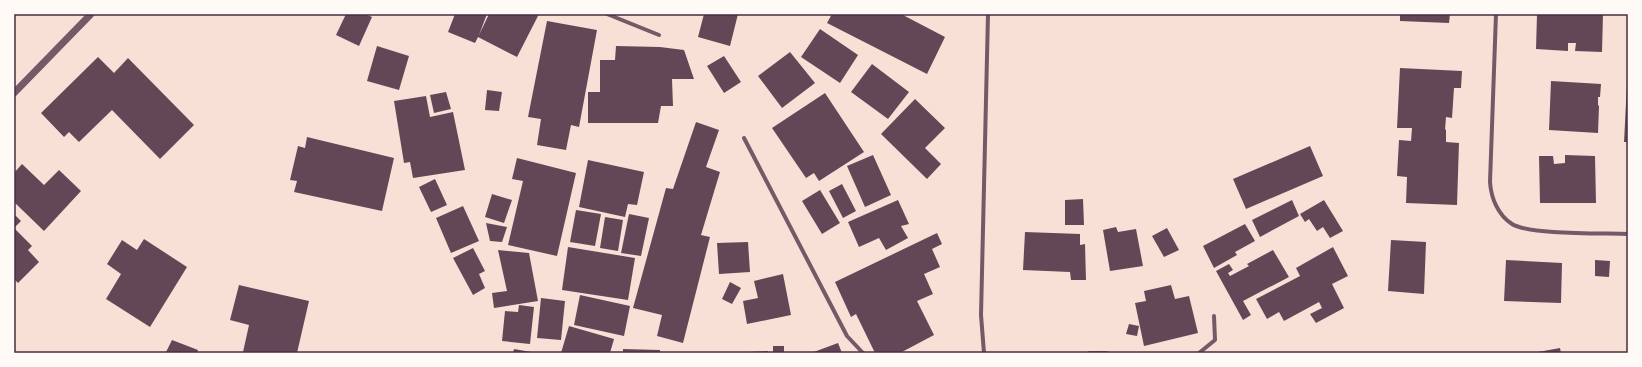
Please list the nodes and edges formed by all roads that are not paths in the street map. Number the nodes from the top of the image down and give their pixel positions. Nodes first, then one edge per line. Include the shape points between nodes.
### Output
1 (92, 14) edge
2 (607, 14) edge
3 (988, 14) edge
4 (1496, 14) edge
5 (659, 35) dead end
6 (14, 94) edge
7 (744, 138) dead end
8 (1628, 234) edge
9 (1214, 316) dead end
10 (863, 353) edge
11 (984, 353) edge
12 (1089, 353) edge
13 (1106, 353) edge
14 (1199, 353) edge

1 - 6 street
2 - 5 street
3 - 11 street via 981,315
4 - 8 street via 1490,182 1493,200 1512,224 1534,230
7 - 10 street via 847,336
9 - 14 street via 1215,340
12 - 13 street

